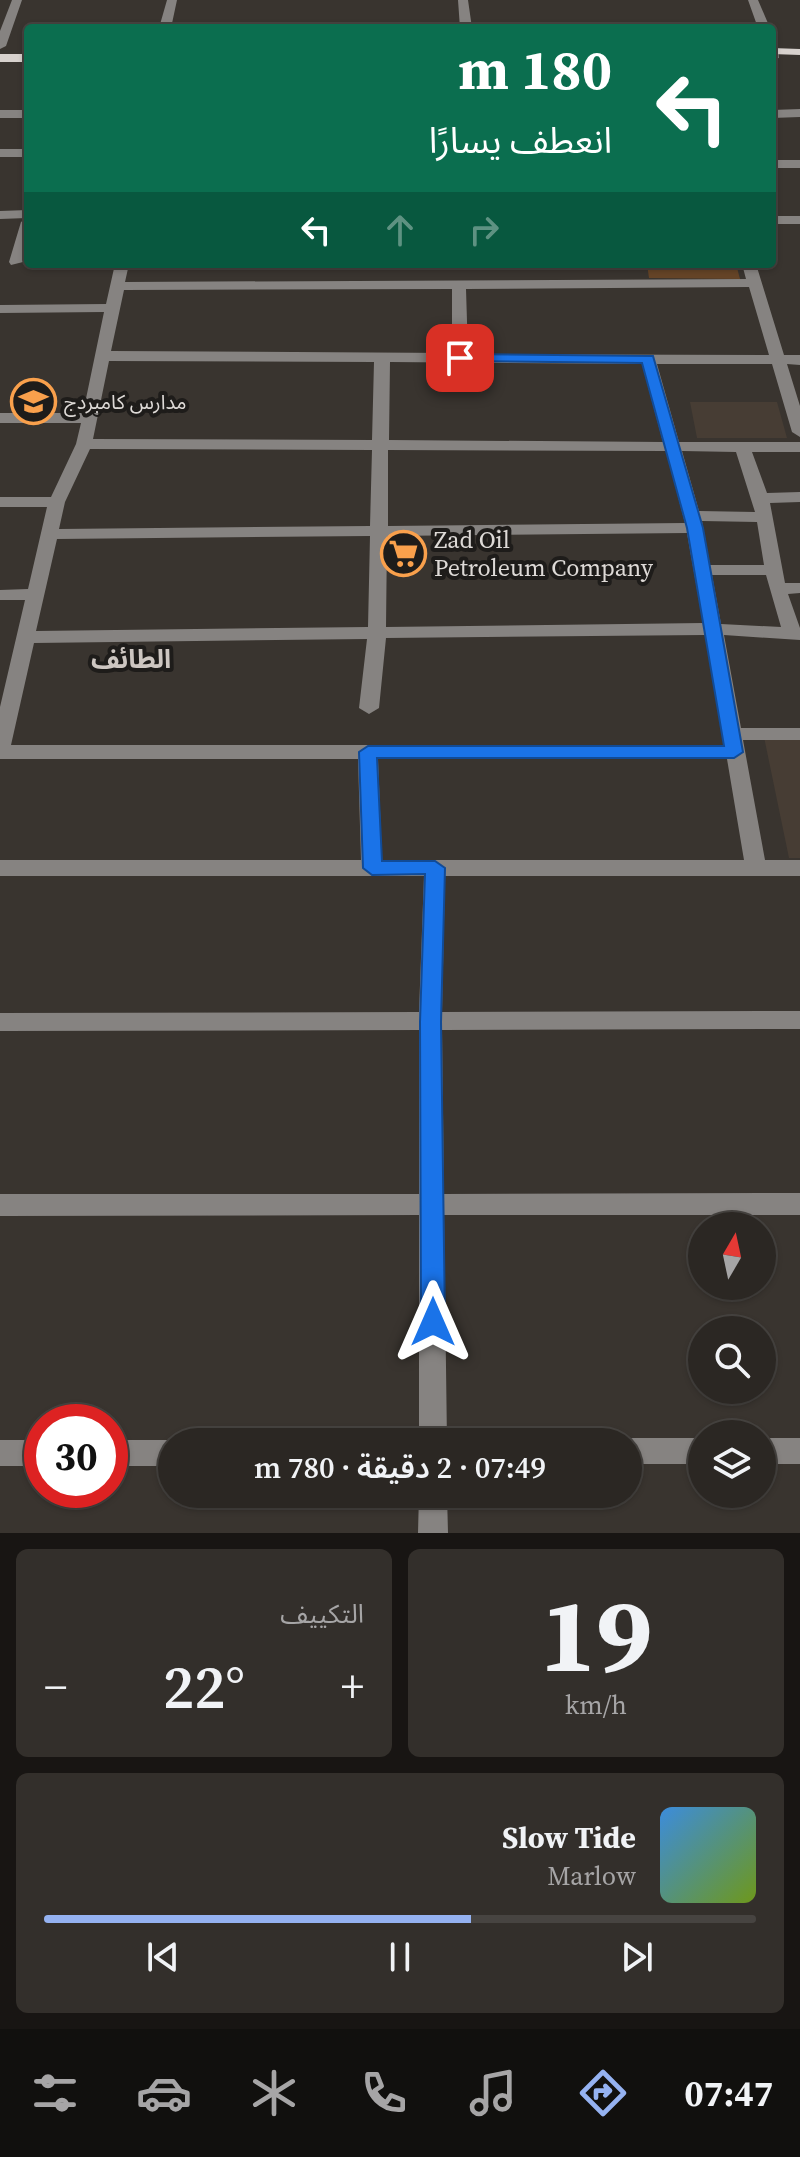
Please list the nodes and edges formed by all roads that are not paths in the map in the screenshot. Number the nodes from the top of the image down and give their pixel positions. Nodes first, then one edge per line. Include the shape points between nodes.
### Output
1 (17, 0) edge
2 (172, 0) edge
3 (463, 0) edge
4 (753, 0) edge
5 (155, 14) dead end
6 (152, 24) edge
7 (166, 24) edge
8 (466, 24) edge
9 (762, 24) edge
10 (0, 46) edge
11 (776, 53) edge
12 (800, 54) edge
13 (0, 56) edge
14 (24, 56) edge
15 (800, 113) edge
16 (0, 114) edge
17 (24, 114) edge
18 (776, 114) edge
19 (0, 153) edge
20 (24, 153) edge
21 (776, 164) edge
22 (800, 164) edge
23 (24, 214) edge
24 (0, 215) edge
25 (776, 220) edge
26 (800, 220) edge
27 (0, 262) edge
28 (22, 262) edge
29 (121, 268) edge
30 (419, 268) edge
31 (639, 268) edge
32 (750, 268) edge
33 (755, 283) junction
34 (641, 284) junction
35 (459, 285) junction
36 (117, 286) junction
37 (419, 286) junction
38 (113, 308) junction
39 (0, 309) edge
40 (102, 356) junction
41 (382, 358) junction
42 (460, 358) junction
43 (648, 359) junction
44 (778, 360) junction
45 (800, 360) edge
46 (0, 418) edge
47 (89, 418) junction
48 (800, 432) edge
49 (84, 444) junction
50 (381, 445) junction
51 (671, 447) junction
52 (742, 447) junction
53 (800, 447) edge
54 (800, 497) edge
55 (0, 502) edge
56 (57, 502) junction
57 (762, 507) junction
58 (694, 522) junction
59 (379, 531) junction
60 (49, 534) junction
61 (702, 570) junction
62 (773, 570) junction
63 (800, 588) edge
64 (777, 589) junction
65 (34, 594) junction
66 (0, 595) edge
67 (713, 629) junction
68 (377, 634) junction
69 (796, 634) edge
70 (25, 637) junction
71 (369, 708) dead end
72 (800, 734) edge
73 (733, 743) junction
74 (0, 750) edge
75 (368, 752) junction
76 (756, 867) junction
77 (0, 868) edge
78 (372, 868) junction
79 (435, 868) junction
80 (800, 868) edge
81 (800, 1020) edge
82 (0, 1022) edge
83 (430, 1022) junction
84 (432, 1203) junction
85 (800, 1204) edge
86 (0, 1205) edge
87 (433, 1428) edge
88 (642, 1451) edge
89 (688, 1451) edge
90 (776, 1451) edge
91 (800, 1451) edge
92 (0, 1453) edge
93 (24, 1453) edge
94 (128, 1453) edge
95 (158, 1453) edge
96 (433, 1508) edge
97 (433, 1533) edge

1 - 10 street
2 - 7 street
3 - 8 street
4 - 9 street
5 - 6 street
11 - 12 main road
13 - 14 main road
15 - 18 street
16 - 17 street
19 - 20 street
21 - 22 street
23 - 24 street
25 - 26 street
27 - 28 street
29 - 36 street
30 - 37 street
31 - 34 street
32 - 33 street
33 - 34 street
33 - 44 street
34 - 35 street
35 - 37 street
35 - 42 street
36 - 37 street
36 - 38 street
38 - 39 street
38 - 40 street
40 - 41 street
40 - 47 street
41 - 42 street
41 - 50 street
42 - 43 street
43 - 44 street
43 - 51 street
44 - 45 street
44 - 48 street
46 - 47 street
47 - 49 street
49 - 50 street
49 - 56 street
50 - 51 street
50 - 59 street
51 - 52 street
51 - 58 street
52 - 53 street
52 - 57 street
54 - 57 street
55 - 56 street
56 - 60 street
57 - 58 street
57 - 62 street
58 - 59 street
58 - 61 street
59 - 60 street
59 - 68 street
60 - 65 street
61 - 62 street
61 - 67 street
62 - 64 street
63 - 64 street
64 - 69 street
65 - 66 street
65 - 70 street
67 - 68 street
67 - 69 street
67 - 73 street
68 - 70 street
68 - 71 street
70 - 74 street
72 - 73 street
73 - 75 street
73 - 76 street
74 - 75 street
75 - 78 street
76 - 79 street
76 - 80 street
77 - 78 street
78 - 79 street
79 - 83 street
81 - 83 street
82 - 83 street
83 - 84 street
84 - 85 street
84 - 86 street
84 - 87 street
88 - 89 street
90 - 91 street
92 - 93 street
94 - 95 street
96 - 97 street

